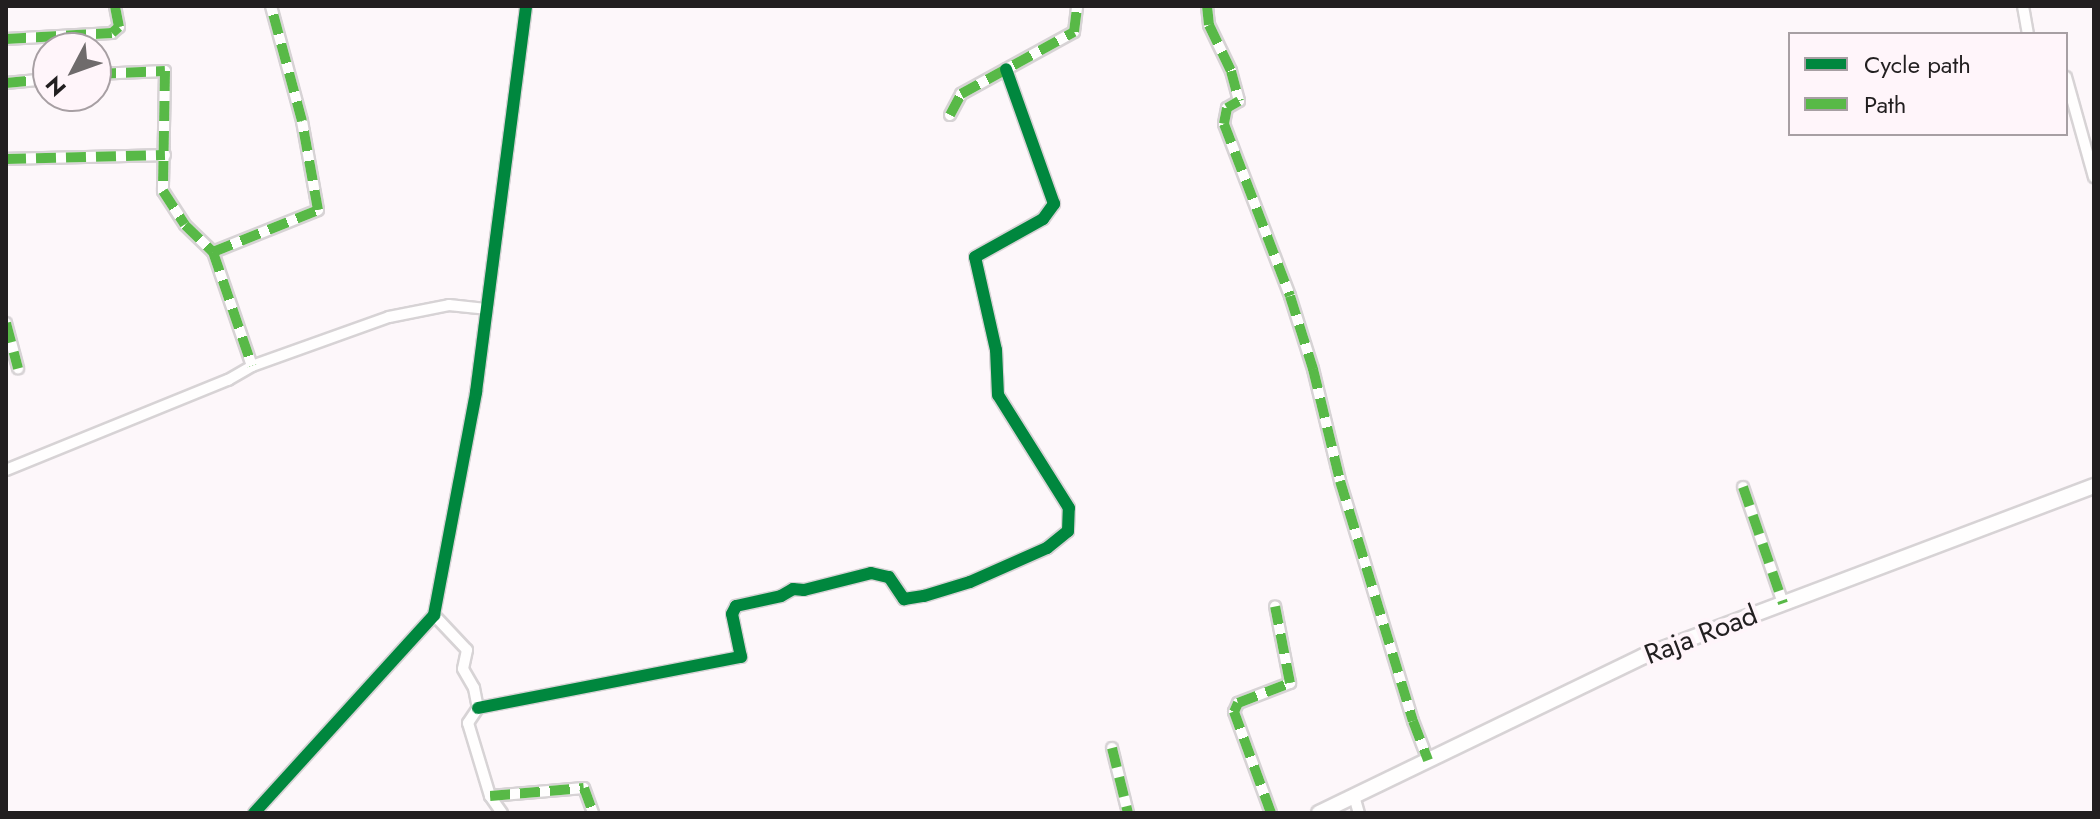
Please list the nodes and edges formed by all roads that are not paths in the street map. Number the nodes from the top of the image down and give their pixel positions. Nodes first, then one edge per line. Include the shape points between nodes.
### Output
1 (115, 6) edge
2 (271, 6) edge
3 (526, 6) edge
4 (1077, 6) edge
5 (1207, 6) edge
6 (2023, 6) edge
7 (2028, 32) edge
8 (6, 39) edge
9 (1006, 69) junction
10 (112, 73) edge
11 (32, 81) edge
12 (6, 83) edge
13 (2068, 84) edge
14 (950, 115) dead end
15 (165, 155) junction
16 (6, 159) edge
17 (2094, 177) edge
18 (213, 252) junction
19 (486, 309) junction
20 (6, 323) edge
21 (252, 366) junction
22 (18, 368) dead end
23 (6, 470) edge
24 (2094, 486) edge
25 (1743, 487) dead end
26 (1783, 603) junction
27 (1275, 606) dead end
28 (434, 615) junction
29 (478, 708) junction
30 (1112, 748) dead end
31 (1428, 760) junction
32 (490, 796) junction
33 (1354, 796) junction
34 (254, 813) edge
35 (502, 813) edge
36 (593, 813) edge
37 (1128, 813) edge
38 (1271, 813) edge
39 (1319, 813) edge
40 (1359, 813) edge

1 - 8 street via 119,27 112,33
2 - 18 street via 302,121 318,210
3 - 19 street
4 - 9 street via 1074,32
5 - 31 street via 1209,25 1239,101 1227,108 1224,124 1309,354 1340,481
6 - 7 street
9 - 14 street via 961,94
9 - 29 street via 1054,204 1043,219 975,257 996,350 998,395 1069,508 1068,531 1047,548 924,596 904,599 889,577 871,573 736,606 732,614 741,657
10 - 15 street via 165,71
11 - 12 street
13 - 17 street
15 - 16 street
15 - 18 street via 163,191 168,203
18 - 21 street
19 - 21 street via 449,305 389,317
19 - 28 street via 476,392
20 - 22 street
21 - 23 street
24 - 26 street, Raja Road
25 - 26 street
26 - 31 street, Raja Road via 1644,656
27 - 38 street via 1290,683 1238,703 1234,712
28 - 29 street via 467,650 463,669
28 - 34 street
29 - 32 street via 468,723
30 - 37 street
31 - 33 street, Raja Road
32 - 35 street
32 - 36 street via 584,788
33 - 39 street, Raja Road
33 - 40 street

